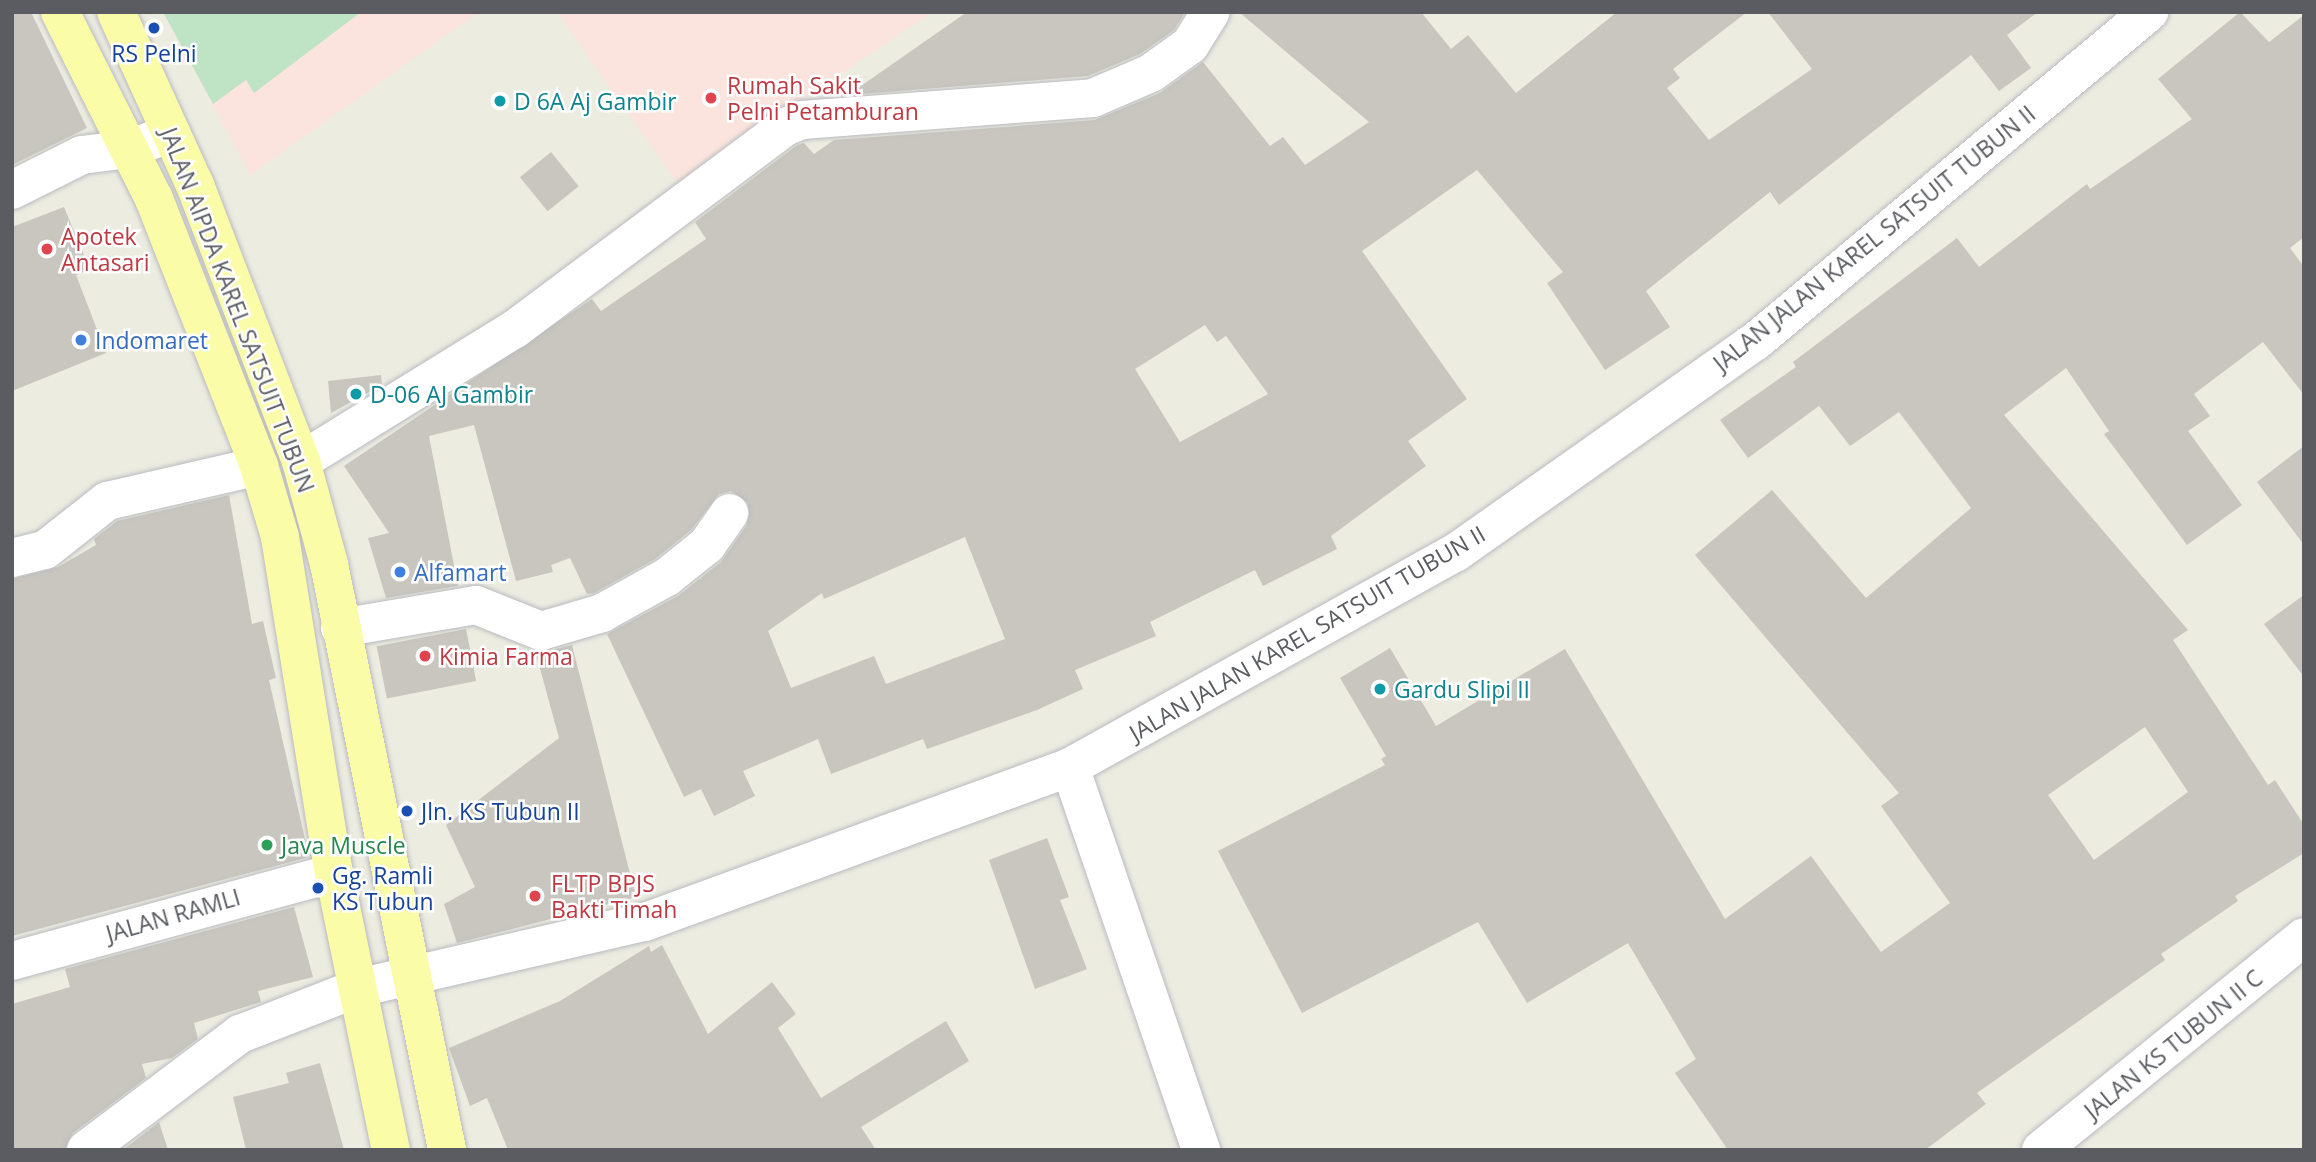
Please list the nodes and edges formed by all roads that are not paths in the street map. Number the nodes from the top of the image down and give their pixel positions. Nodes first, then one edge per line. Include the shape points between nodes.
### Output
1 (60, 12) edge
2 (116, 12) edge
3 (1211, 12) edge
4 (2141, 15) edge
5 (171, 133) junction
6 (129, 149) junction
7 (12, 190) edge
8 (300, 461) junction
9 (259, 466) junction
10 (729, 513) dead end
11 (12, 558) edge
12 (340, 628) junction
13 (1070, 767) junction
14 (334, 873) junction
15 (2304, 937) edge
16 (12, 961) edge
17 (412, 979) junction
18 (358, 988) junction
19 (86, 1150) edge
20 (391, 1150) edge
21 (447, 1150) edge
22 (1201, 1150) edge
23 (2041, 1150) edge

1 - 6 main road, JALAN AIPDA KAREL SATSUIT TUBUN
2 - 5 main road, JALAN AIPDA KAREL SATSUIT TUBUN
3 - 8 street via 1189,45 1151,73 1093,98 802,120 785,127 515,329
4 - 13 street, JALAN JALAN KAREL SATSUIT TUBUN II via 1756,341 1476,538
5 - 6 street
5 - 8 main road, JALAN AIPDA KAREL SATSUIT TUBUN
6 - 7 street via 82,155
6 - 9 main road, JALAN AIPDA KAREL SATSUIT TUBUN via 154,199
8 - 12 main road, JALAN AIPDA KAREL SATSUIT TUBUN via 329,564
9 - 11 street via 107,501 45,550
9 - 14 main road, JALAN AIPDA KAREL SATSUIT TUBUN via 280,537
10 - 12 street via 707,545 667,577 602,614 541,631 476,605
12 - 17 main road, JALAN AIPDA KAREL SATSUIT TUBUN
13 - 17 street, JALAN JALAN KAREL SATSUIT TUBUN II via 645,922
13 - 22 street
14 - 16 street, JALAN RAMLI
14 - 18 main road, JALAN AIPDA KAREL SATSUIT TUBUN
15 - 23 street, JALAN KS TUBUN II C
17 - 18 street, JALAN JALAN KAREL SATSUIT TUBUN II
17 - 21 main road, JALAN AIPDA KAREL SATSUIT TUBUN
18 - 19 street, JALAN JALAN KAREL SATSUIT TUBUN II via 240,1034
18 - 20 main road, JALAN AIPDA KAREL SATSUIT TUBUN

